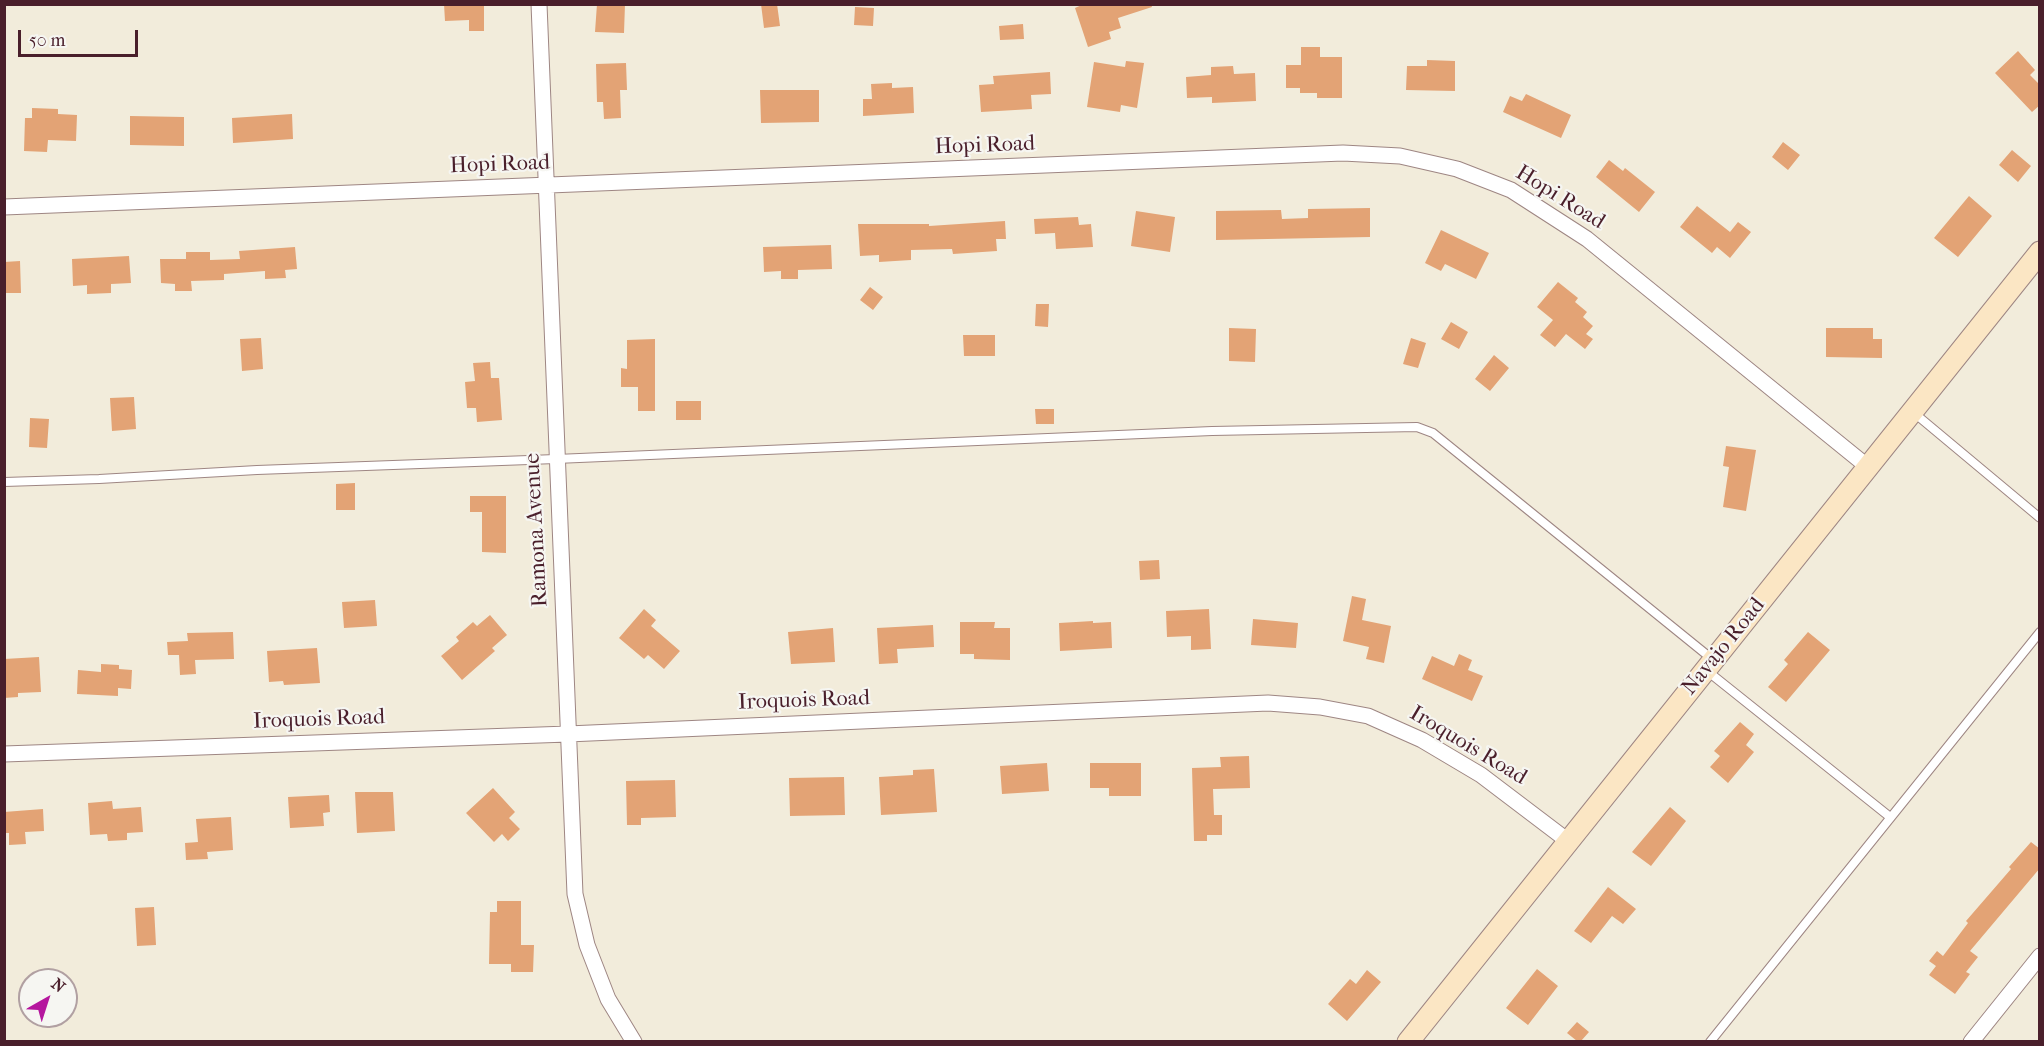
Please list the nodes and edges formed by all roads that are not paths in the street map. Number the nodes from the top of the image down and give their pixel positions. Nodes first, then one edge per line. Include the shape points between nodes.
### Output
1 (539, 4) edge
2 (545, 186) junction
3 (4, 207) edge
4 (2040, 252) edge
5 (1912, 411) junction
6 (556, 459) junction
7 (1868, 467) junction
8 (4, 482) edge
9 (2040, 518) edge
10 (2040, 632) edge
11 (1709, 665) junction
12 (568, 734) junction
13 (4, 754) edge
14 (1890, 817) junction
15 (1568, 841) junction
16 (2040, 956) edge
17 (634, 1041) edge
18 (1408, 1041) edge
19 (1710, 1041) edge
20 (1971, 1041) edge

1 - 2 street, Ramona Avenue
2 - 3 street, Hopi Road
2 - 6 street, Ramona Avenue
2 - 7 street, Hopi Road via 1343,153 1400,156 1457,170 1511,190 1587,239
4 - 5 main road, Navajo Road
5 - 7 main road, Navajo Road
5 - 9 lane
6 - 8 lane
6 - 11 lane via 1212,431 1417,428 1433,432
6 - 12 street, Ramona Avenue
7 - 11 main road, Navajo Road
10 - 14 lane
11 - 14 lane
11 - 15 main road, Navajo Road
12 - 13 street, Iroquois Road
12 - 15 street, Iroquois Road via 1268,704 1320,707 1368,716 1422,740 1481,775
12 - 17 street, Ramona Avenue via 575,894 608,999
14 - 19 lane
15 - 18 main road, Navajo Road
16 - 20 street

